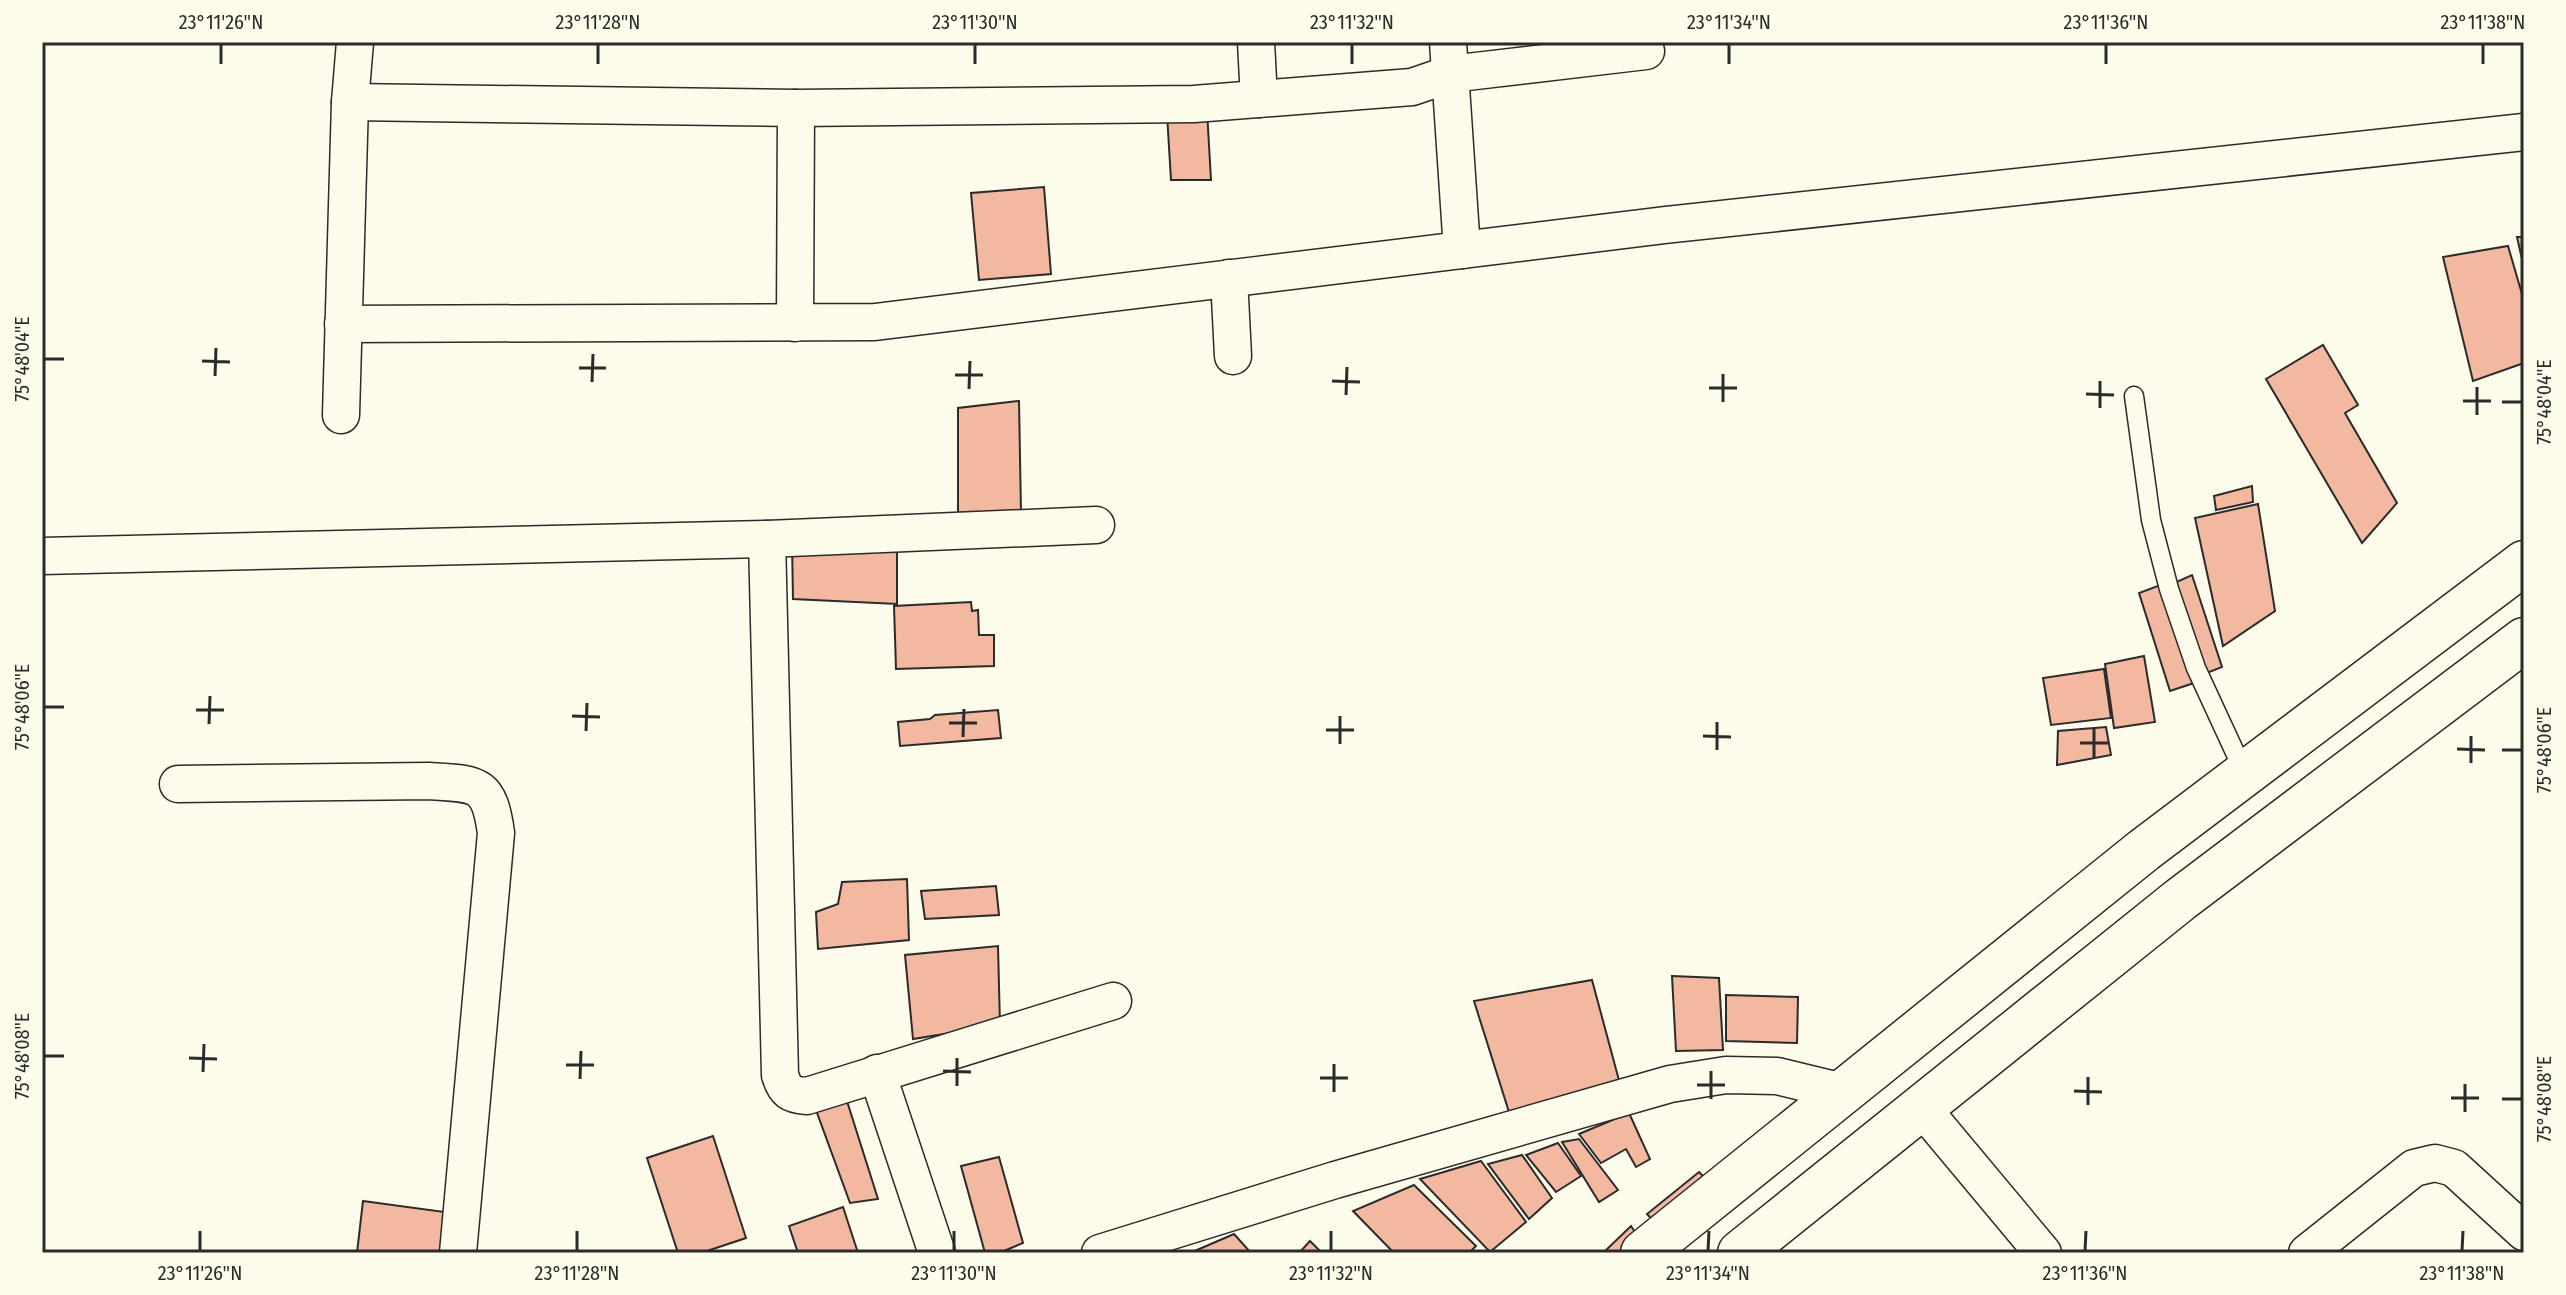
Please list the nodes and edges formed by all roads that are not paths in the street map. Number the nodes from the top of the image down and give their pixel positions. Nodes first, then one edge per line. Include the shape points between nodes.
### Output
1 (355, 42) edge
2 (1256, 42) edge
3 (1646, 51) dead end
4 (1449, 58) edge
5 (1259, 99) junction
6 (350, 102) junction
7 (796, 108) junction
8 (2524, 132) edge
9 (1462, 250) junction
10 (1229, 278) junction
11 (795, 323) junction
12 (343, 324) junction
13 (1233, 356) dead end
14 (2134, 396) dead end
15 (341, 415) dead end
16 (1096, 525) dead end
17 (767, 539) junction
18 (42, 556) edge
19 (2524, 563) edge
20 (2524, 640) edge
21 (2245, 774) junction
22 (178, 784) dead end
23 (1113, 1001) dead end
24 (877, 1073) junction
25 (1843, 1092) junction
26 (1922, 1108) junction
27 (2524, 1232) edge
28 (1108, 1252) edge
29 (458, 1253) edge
30 (937, 1253) edge
31 (1643, 1253) edge
32 (1740, 1253) edge
33 (2043, 1253) edge
34 (2307, 1253) edge

1 - 6 street
2 - 5 street
3 - 4 street
4 - 5 street via 1412,87
4 - 9 street
5 - 7 street
6 - 7 street
6 - 12 street
7 - 11 street
8 - 9 street
9 - 10 street
10 - 11 street via 875,322
10 - 13 street
11 - 12 street
12 - 15 street
14 - 21 lane via 2151,520 2169,589 2196,668
16 - 17 street
17 - 18 street
17 - 24 street via 780,1075 792,1095 807,1096
19 - 21 main road
20 - 26 main road via 2181,899
21 - 25 main road
22 - 29 street via 455,782 479,788 492,803 496,833
23 - 24 street
24 - 30 street
25 - 28 street via 1777,1076 1726,1075 1670,1084
25 - 31 main road
26 - 32 main road
26 - 33 street
27 - 34 street via 2454,1168 2435,1163 2414,1168

